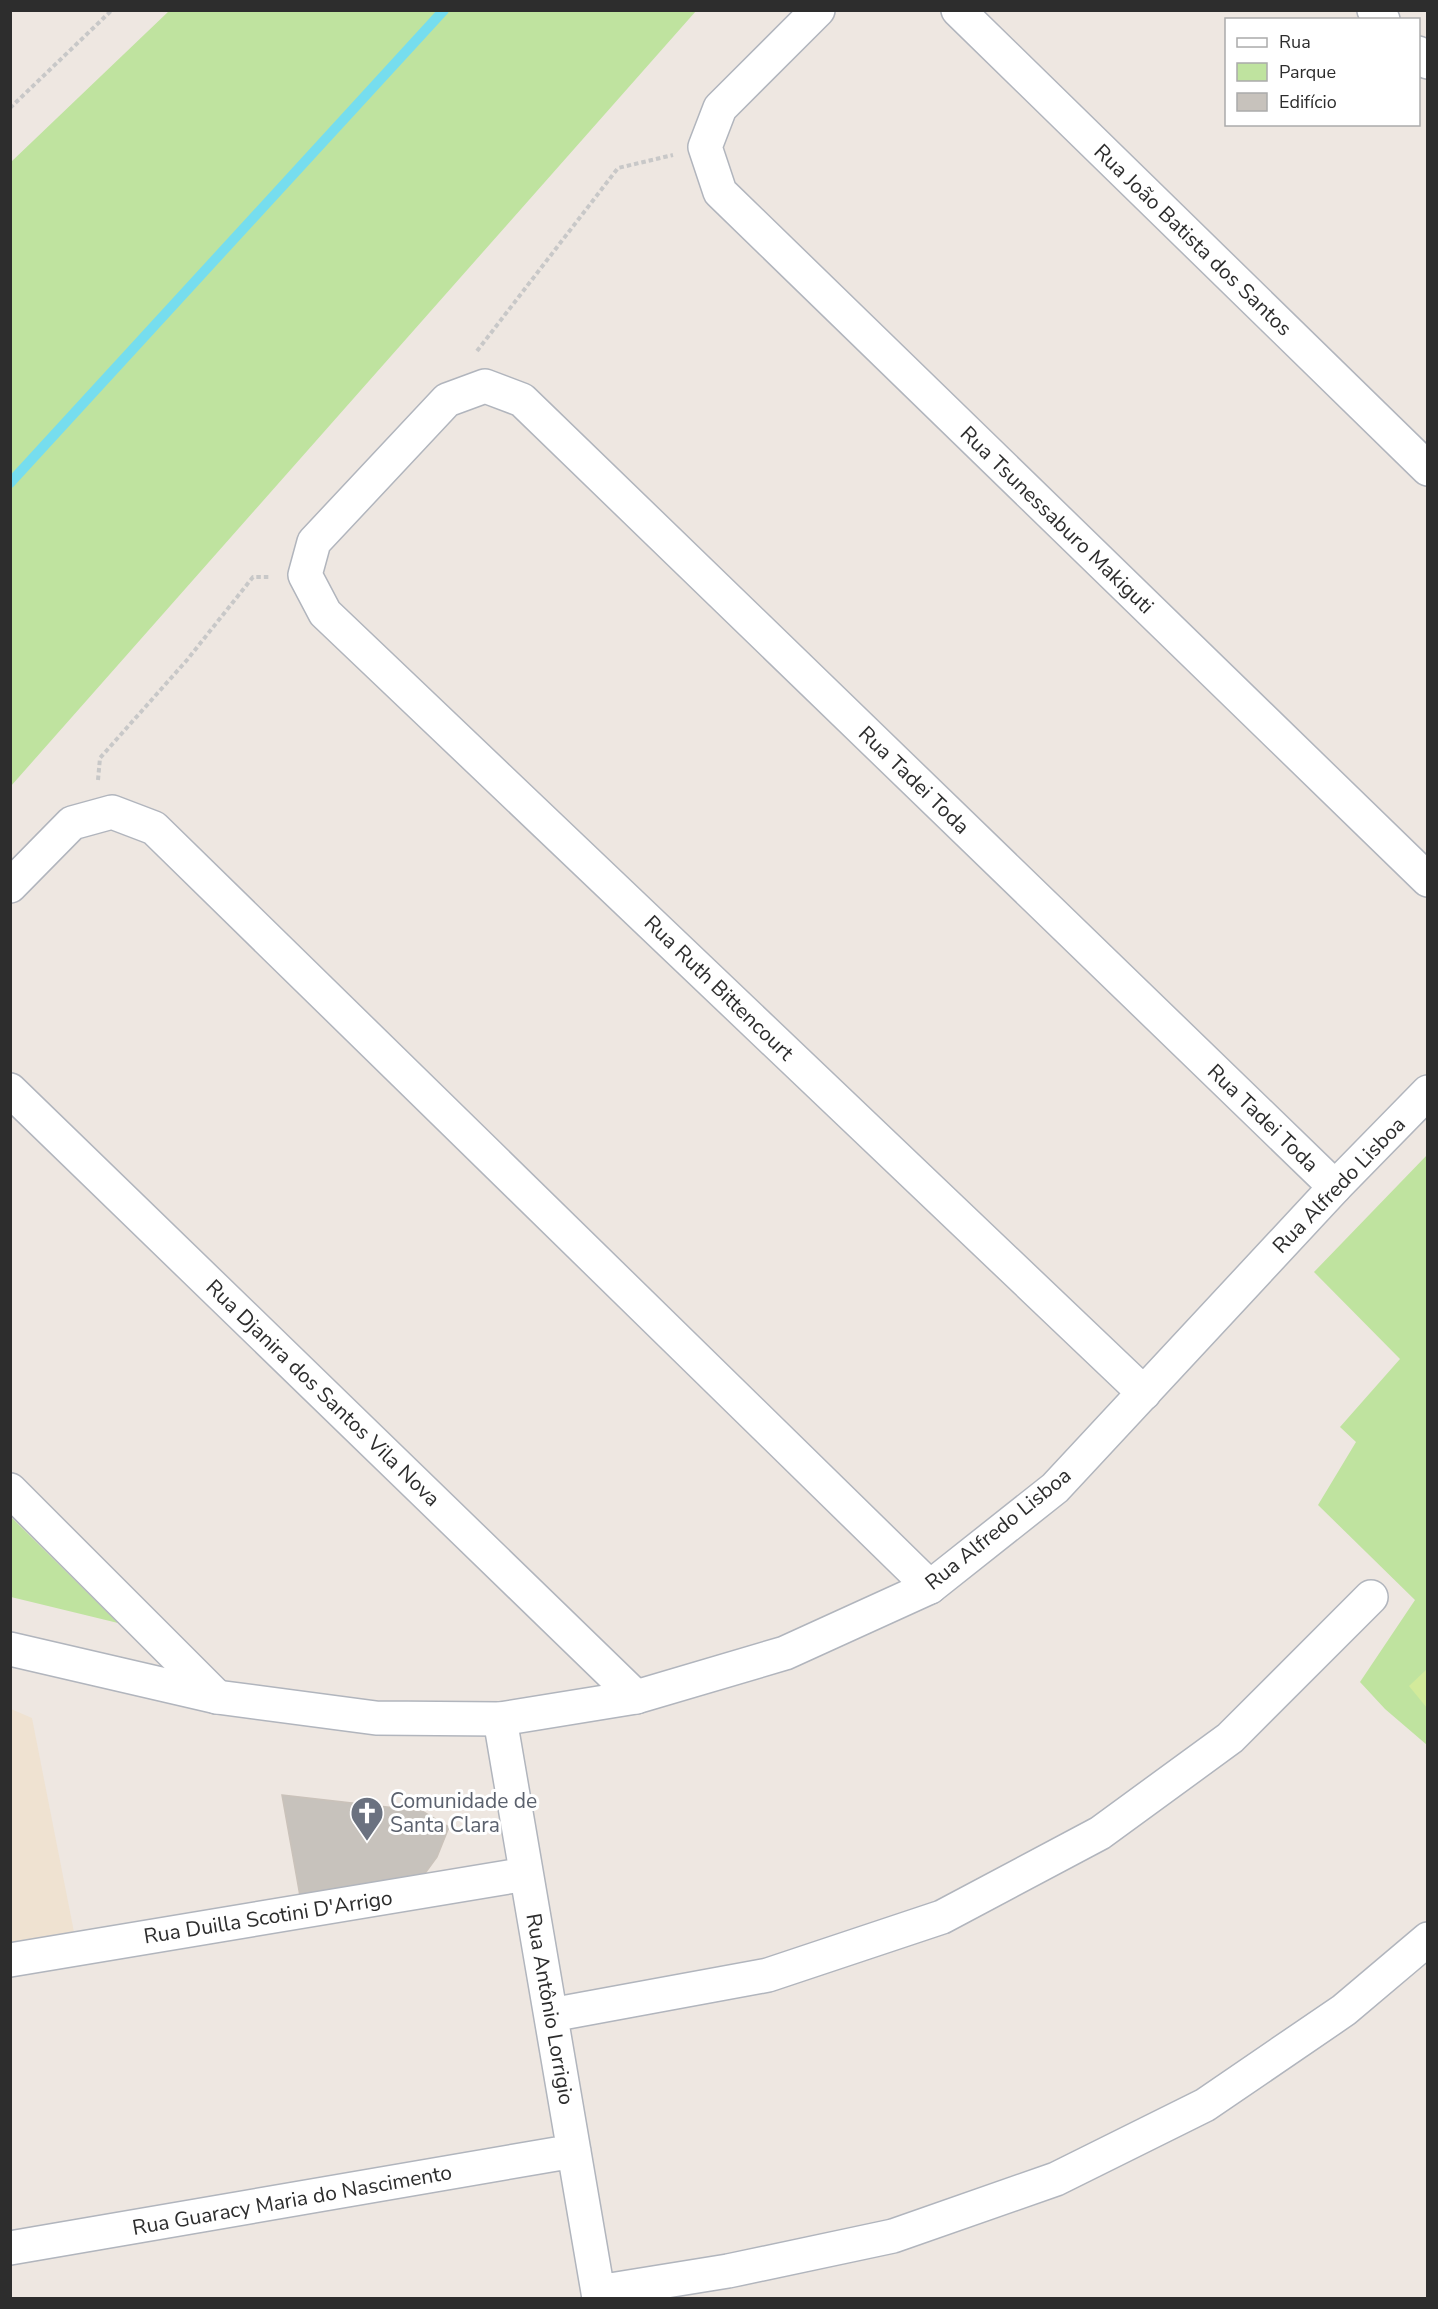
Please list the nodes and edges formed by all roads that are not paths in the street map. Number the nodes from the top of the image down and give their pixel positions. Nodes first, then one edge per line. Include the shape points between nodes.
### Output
1 (818, 10) edge
2 (958, 10) edge
3 (1428, 470) edge
4 (305, 575) joint
5 (1428, 880) edge
6 (10, 886) edge
7 (10, 1090) edge
8 (1428, 1092) edge
9 (1335, 1188) junction
10 (1144, 1393) junction
11 (10, 1490) edge
12 (930, 1587) junction
13 (1371, 1597) dead end
14 (10, 1649) edge
15 (217, 1697) junction
16 (636, 1697) junction
17 (500, 1719) junction
18 (526, 1874) junction
19 (1428, 1939) edge
20 (10, 1960) edge
21 (551, 2015) junction
22 (574, 2151) junction
23 (10, 2248) edge
24 (599, 2295) edge

1 - 5 street, Rua Tsunessaburo Makiguti via 720,108 705,147 720,192
2 - 3 street, Rua João Batista dos Santos
4 - 9 street, Rua Tadei Toda via 314,542 447,400 485,386 522,400
4 - 10 street, Rua Ruth Bittencourt via 326,613
6 - 12 street via 72,823 112,812 154,828
7 - 16 street, Rua Djanira dos Santos Vila Nova
8 - 9 street, Rua Alfredo Lisboa
9 - 10 street, Rua Alfredo Lisboa
10 - 12 street, Rua Alfredo Lisboa via 1055,1488
11 - 15 street
12 - 16 street, Rua Alfredo Lisboa via 785,1653
13 - 21 street via 1230,1738 1100,1833 942,1917 768,1976
14 - 15 street, Rua Alfredo Lisboa
15 - 17 street, Rua Alfredo Lisboa via 376,1718
16 - 17 street, Rua Alfredo Lisboa
17 - 18 street, Rua Antônio Lorrigio
18 - 20 street, Rua Duilla Scotini D'Arrigo
18 - 21 street, Rua Antônio Lorrigio
19 - 24 street via 1344,2010 1205,2105 1056,2179 893,2236
21 - 22 street, Rua Antônio Lorrigio
22 - 23 street, Rua Guaracy Maria do Nascimento
22 - 24 street, Rua Antônio Lorrigio

